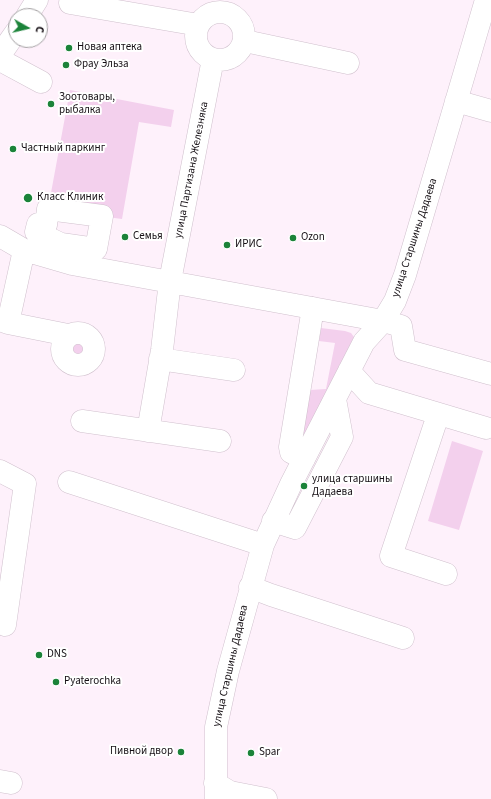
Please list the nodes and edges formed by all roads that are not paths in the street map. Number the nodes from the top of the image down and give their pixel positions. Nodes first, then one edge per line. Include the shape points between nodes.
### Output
1 (486, 0) edge
2 (70, 3) dead end
3 (225, 6) edge
4 (198, 26) junction
5 (245, 41) junction
6 (8, 44) edge
7 (0, 55) edge
8 (213, 59) junction
9 (0, 60) edge
10 (348, 63) dead end
11 (42, 82) dead end
12 (456, 100) junction
13 (491, 111) edge
14 (0, 236) edge
15 (24, 250) junction
16 (170, 281) junction
17 (313, 308) junction
18 (383, 321) junction
19 (4, 322) edge
20 (68, 335) dead end
21 (160, 359) junction
22 (234, 370) dead end
23 (349, 371) junction
24 (491, 374) edge
25 (335, 399) junction
26 (438, 415) junction
27 (82, 421) dead end
28 (486, 428) dead end
29 (148, 431) junction
30 (220, 442) dead end
31 (304, 459) junction
32 (0, 471) edge
33 (69, 482) dead end
34 (274, 521) junction
35 (263, 546) junction
36 (446, 574) dead end
37 (250, 587) junction
38 (5, 625) dead end
39 (403, 638) dead end
40 (215, 791) edge
41 (266, 799) edge

1 - 12 street, улица Старшины Дадаева
2 - 4 street
3 - 4 street via 205,16
3 - 5 street via 242,24
4 - 8 street via 196,35 200,51
5 - 8 street via 232,58
5 - 10 street
6 - 7 street
8 - 16 street, улица Партизана Железняка
9 - 11 street
12 - 13 street
12 - 18 street, улица Старшины Дадаева via 405,275 395,301
14 - 15 street
15 - 16 street via 81,257
15 - 19 street
16 - 17 street
16 - 21 street, улица Партизана Железняка
17 - 18 street
17 - 31 street via 290,447 291,452
18 - 23 street, улица Старшины Дадаева via 364,342
18 - 24 street via 401,326 405,350
19 - 20 street
21 - 22 street
21 - 29 street, улица Партизана Железняка
23 - 25 street, улица Старшины Дадаева
23 - 26 street via 369,393
25 - 31 street, улица Старшины Дадаева
25 - 34 street via 342,437 295,528
26 - 28 street
26 - 36 street via 391,556
27 - 29 street
29 - 30 street
31 - 34 street, улица Старшины Дадаева
32 - 38 street via 25,484
33 - 35 street
34 - 35 street, улица Старшины Дадаева
35 - 37 street, улица Старшины Дадаева
37 - 39 street
37 - 40 street, улица Старшины Дадаева via 216,727
40 - 41 street, улица Старшины Дадаева

